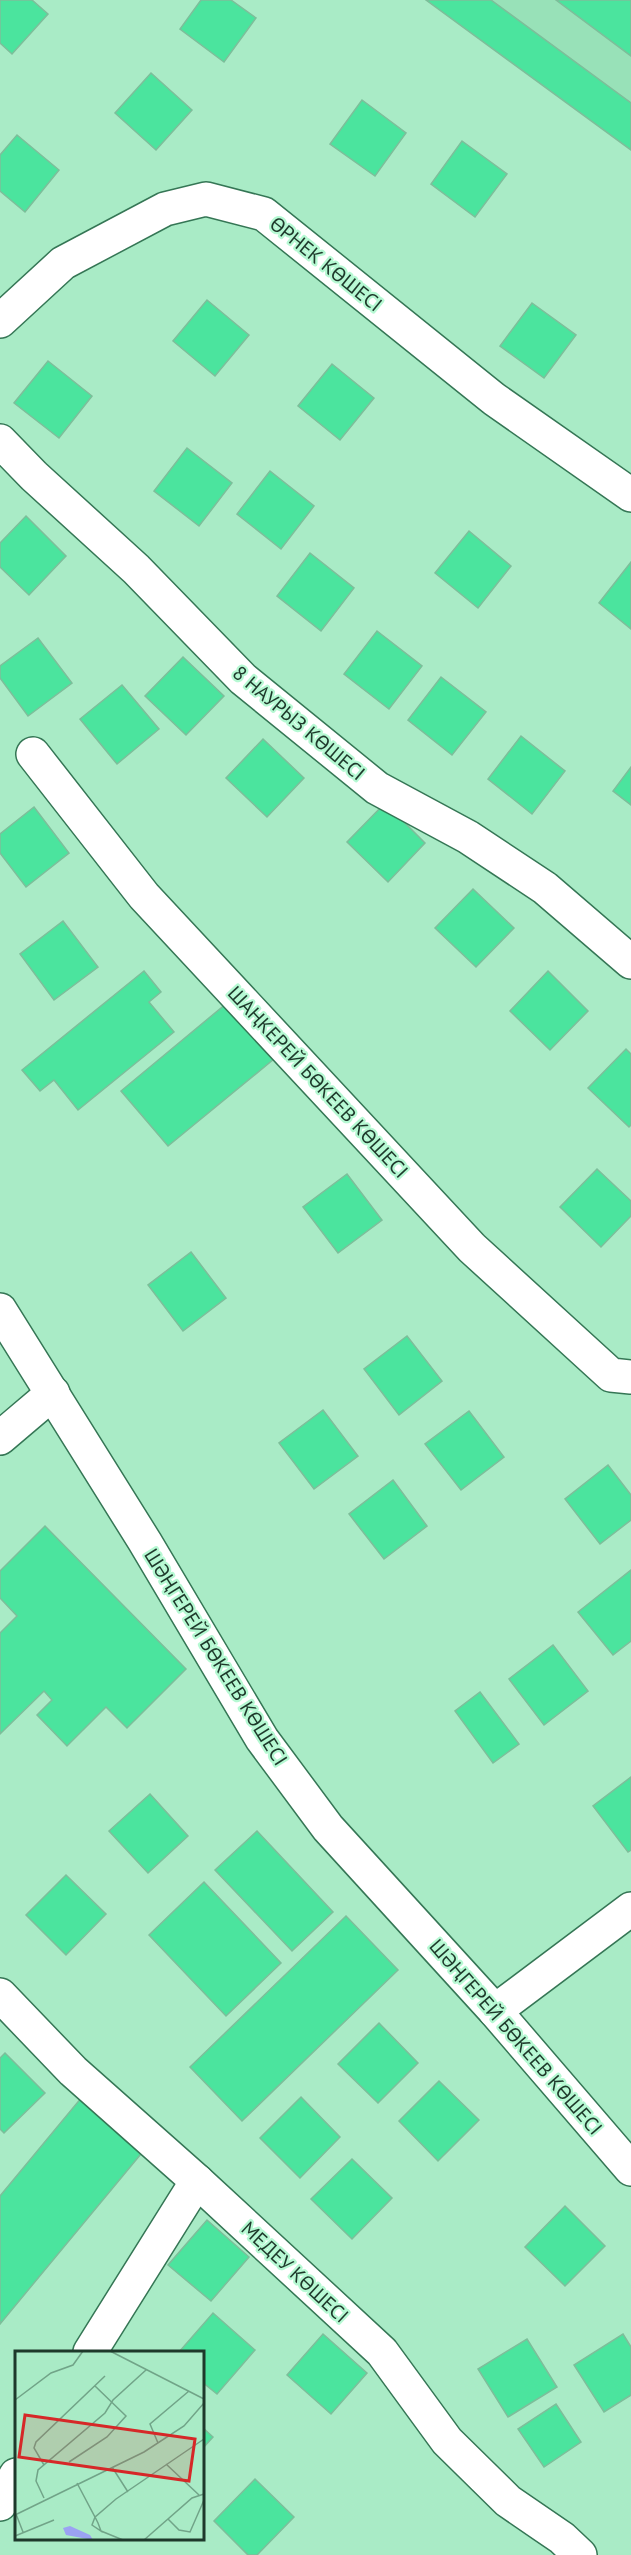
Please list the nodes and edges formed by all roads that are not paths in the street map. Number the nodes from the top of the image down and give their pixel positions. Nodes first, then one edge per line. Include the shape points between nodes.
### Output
1 (0, 321) edge
2 (0, 441) edge
3 (631, 495) edge
4 (33, 754) dead end
5 (631, 962) edge
6 (0, 1310) edge
7 (631, 1377) edge
8 (53, 1393) junction
9 (0, 1438) edge
10 (631, 1909) edge
11 (0, 1995) edge
12 (495, 2011) junction
13 (631, 2169) edge
14 (197, 2181) junction
15 (91, 2351) edge
16 (15, 2477) edge
17 (0, 2505) edge
18 (580, 2555) edge

1 - 3 street, ӨРНЕК КӨШЕСІ via 63,263 165,209 206,198 264,214 494,399
2 - 5 street, 8 НАУРЫЗ КӨШЕСІ via 136,569 243,679 377,788 468,837 545,888
4 - 7 street, ШАҢКЕРЕЙ БӨКЕЕВ КӨШЕСІ via 144,896 472,1248 611,1375
6 - 8 street, ШӘҢГЕРЕЙ БӨКЕЕВ КӨШЕСІ
8 - 9 street
8 - 12 street, ШӘҢГЕРЕЙ БӨКЕЕВ КӨШЕСІ via 262,1739 328,1828
10 - 12 street
11 - 14 street, МЕДЕУ КӨШЕСІ via 73,2071
12 - 13 street, ШӘҢГЕРЕЙ БӨКЕЕВ КӨШЕСІ
14 - 15 street
14 - 18 street, МЕДЕУ КӨШЕСІ via 382,2352 447,2441 508,2501
16 - 17 street

